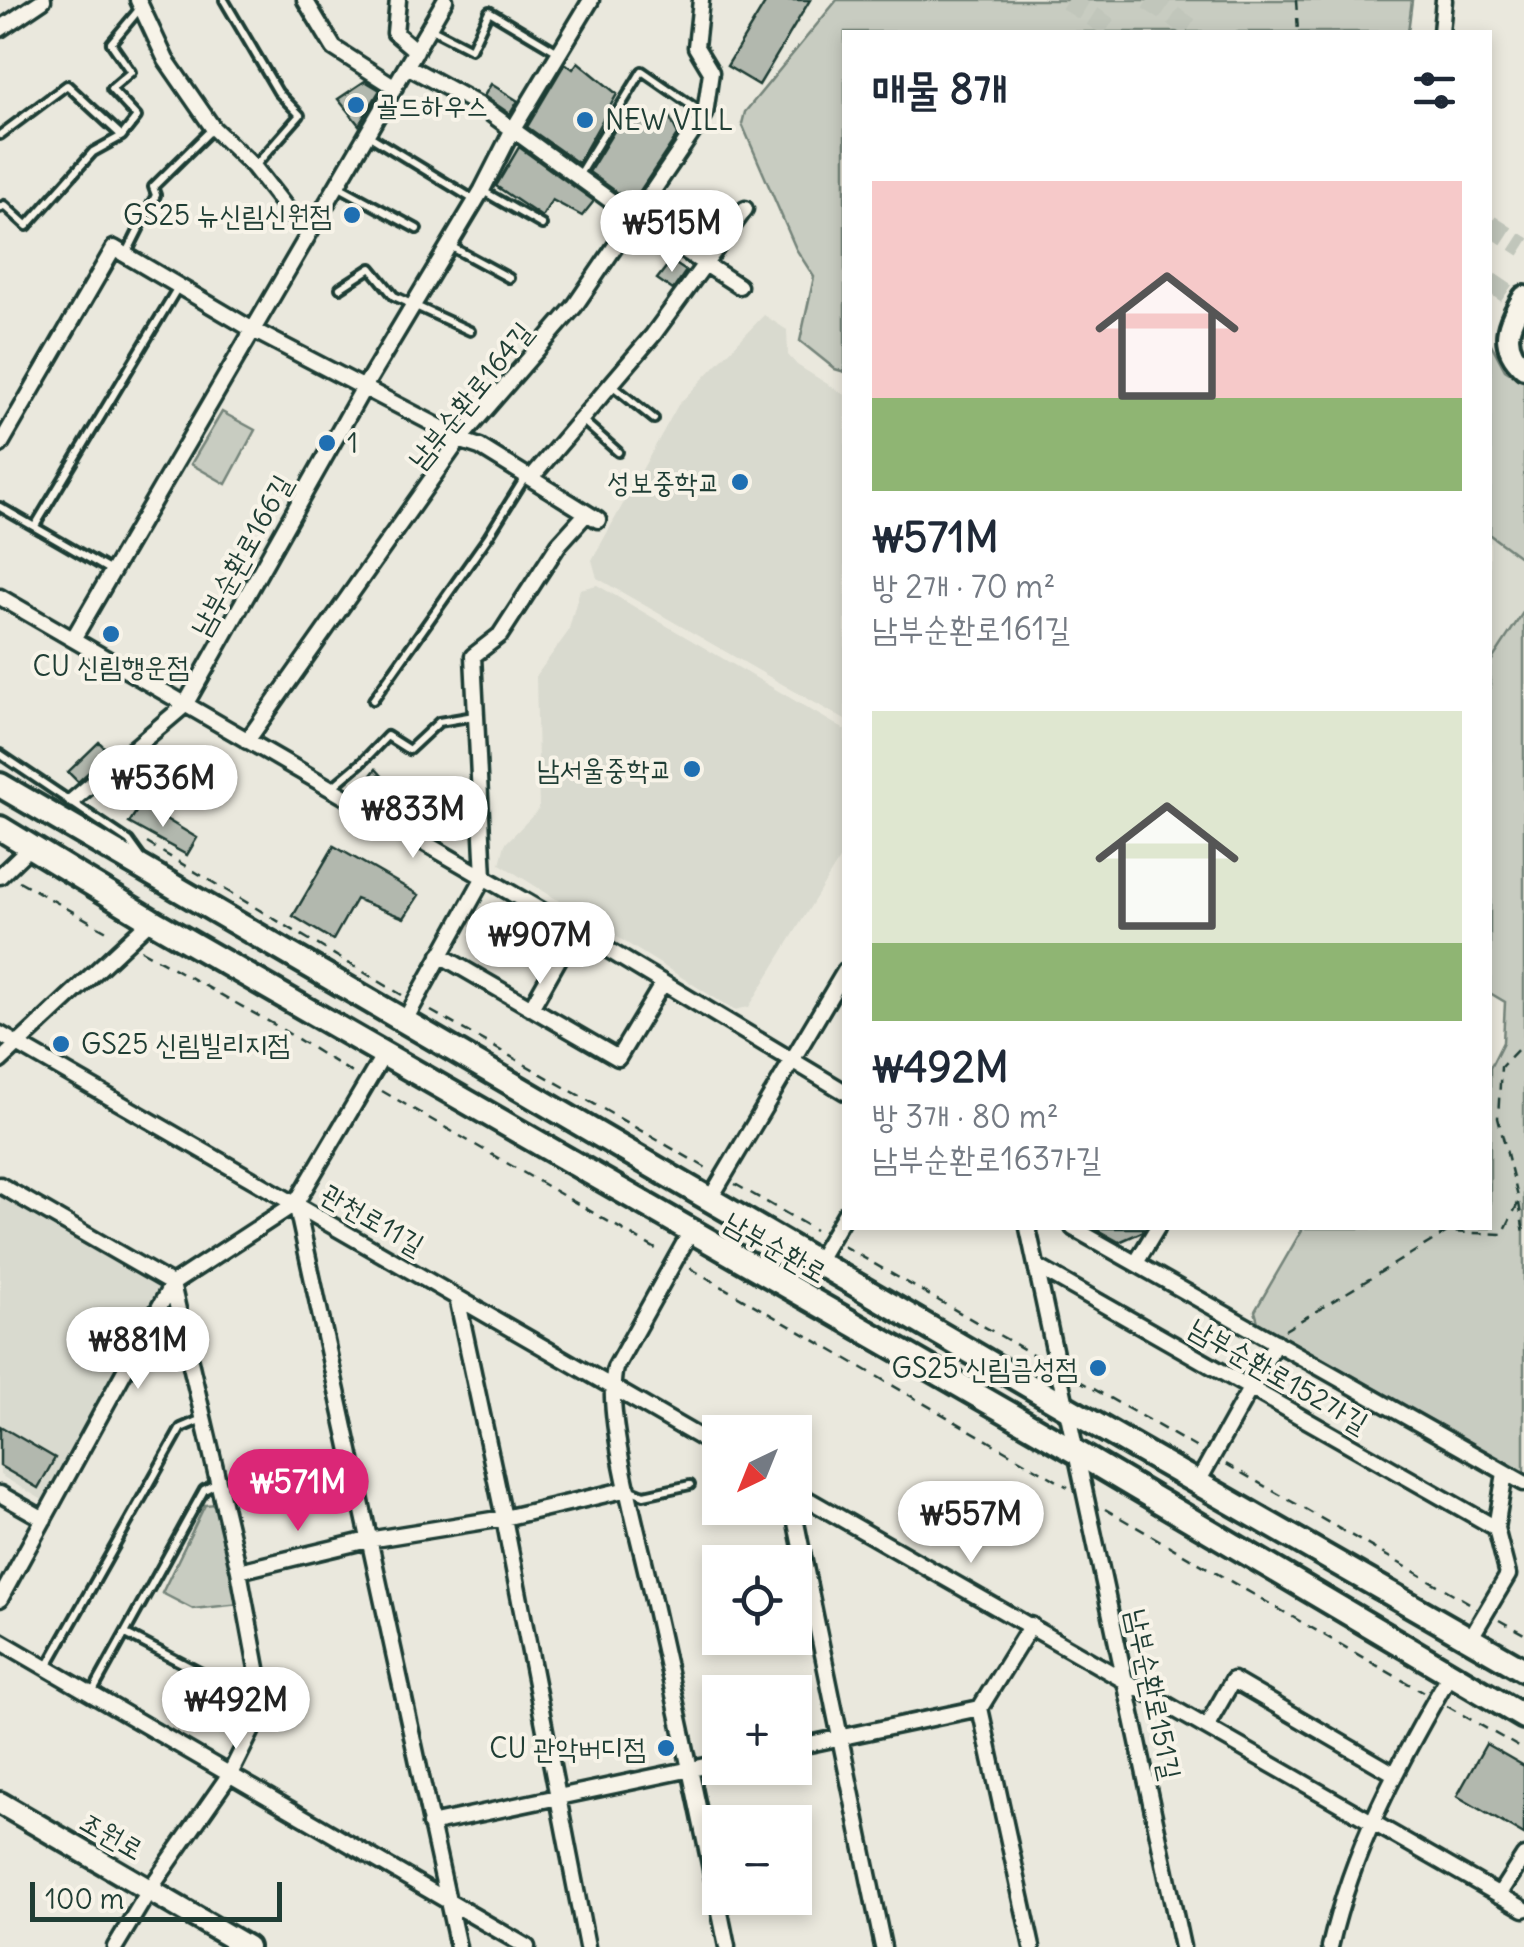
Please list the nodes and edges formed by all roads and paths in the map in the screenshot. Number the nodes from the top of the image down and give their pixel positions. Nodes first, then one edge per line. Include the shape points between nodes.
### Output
1 (42, 0) edge
2 (224, 0) edge
3 (306, 0) edge
4 (398, 0) edge
5 (445, 0) edge
6 (591, 0) edge
7 (701, 0) edge
8 (1296, 0) edge
9 (1444, 0) edge
10 (140, 3) edge
11 (0, 28) edge
12 (429, 28) junction
13 (1298, 30) edge
14 (1440, 30) edge
15 (416, 51) junction
16 (559, 53) junction
17 (407, 66) junction
18 (394, 87) junction
19 (705, 114) junction
20 (213, 128) junction
21 (512, 131) junction
22 (0, 135) edge
23 (366, 135) junction
24 (122, 136) junction
25 (254, 167) junction
26 (576, 177) junction
27 (337, 186) junction
28 (479, 196) junction
29 (0, 208) edge
30 (745, 208) dead end
31 (636, 218) junction
32 (542, 225) dead end
33 (417, 229) dead end
34 (311, 230) junction
35 (449, 245) junction
36 (126, 254) junction
37 (706, 265) junction
38 (509, 278) dead end
39 (178, 286) junction
40 (739, 286) dead end
41 (340, 288) dead end
42 (1524, 297) edge
43 (415, 304) junction
44 (253, 330) junction
45 (470, 332) dead end
46 (1524, 368) edge
47 (613, 386) junction
48 (363, 389) junction
49 (581, 419) junction
50 (654, 420) dead end
51 (2, 437) edge
52 (460, 440) junction
53 (618, 452) dead end
54 (529, 477) junction
55 (0, 507) edge
56 (35, 526) junction
57 (112, 572) junction
58 (0, 598) edge
59 (74, 639) junction
60 (373, 700) dead end
61 (185, 705) junction
62 (474, 716) junction
63 (247, 741) junction
64 (0, 754) edge
65 (0, 785) edge
66 (329, 790) junction
67 (73, 800) junction
68 (0, 828) edge
69 (136, 836) dead end
70 (30, 847) junction
71 (143, 870) junction
72 (2, 871) edge
73 (484, 877) junction
74 (151, 920) junction
75 (575, 930) junction
76 (127, 942) junction
77 (440, 955) junction
78 (842, 976) edge
79 (663, 983) junction
80 (531, 1008) junction
81 (410, 1012) junction
82 (0, 1034) edge
83 (1524, 1042) edge
84 (16, 1044) junction
85 (384, 1054) junction
86 (793, 1060) junction
87 (0, 1061) edge
88 (367, 1083) junction
89 (842, 1090) edge
90 (723, 1178) junction
91 (0, 1185) edge
92 (710, 1200) junction
93 (1518, 1201) junction
94 (296, 1203) junction
95 (1524, 1205) edge
96 (842, 1219) edge
97 (1028, 1230) edge
98 (1077, 1230) edge
99 (1155, 1230) edge
100 (690, 1233) junction
101 (1524, 1233) edge
102 (830, 1239) junction
103 (675, 1260) junction
104 (818, 1260) junction
105 (1136, 1263) junction
106 (1036, 1266) junction
107 (172, 1284) junction
108 (456, 1297) junction
109 (1274, 1340) junction
110 (1058, 1368) junction
111 (610, 1387) junction
112 (1251, 1387) junction
113 (1067, 1408) junction
114 (204, 1418) junction
115 (702, 1439) edge
116 (1076, 1452) junction
117 (1212, 1456) junction
118 (1505, 1473) junction
119 (220, 1482) junction
120 (1198, 1482) junction
121 (1524, 1484) edge
122 (690, 1485) dead end
123 (628, 1489) junction
124 (0, 1494) edge
125 (1086, 1498) junction
126 (812, 1502) edge
127 (504, 1518) junction
128 (44, 1519) junction
129 (797, 1525) edge
130 (1496, 1528) junction
131 (368, 1540) junction
132 (239, 1571) junction
133 (0, 1598) edge
134 (1486, 1612) junction
135 (1031, 1625) junction
136 (126, 1634) junction
137 (1524, 1634) edge
138 (1470, 1640) junction
139 (0, 1641) edge
140 (46, 1668) junction
141 (1524, 1670) edge
142 (1450, 1674) junction
143 (1125, 1680) junction
144 (91, 1694) junction
145 (1435, 1700) junction
146 (264, 1706) junction
147 (980, 1708) junction
148 (1524, 1717) edge
149 (1206, 1728) junction
150 (841, 1737) junction
151 (812, 1743) edge
152 (1524, 1750) edge
153 (702, 1766) edge
154 (691, 1769) junction
155 (1393, 1773) junction
156 (230, 1774) junction
157 (556, 1798) junction
158 (0, 1803) edge
159 (1370, 1822) junction
160 (430, 1824) junction
161 (1524, 1856) edge
162 (150, 1888) junction
163 (1499, 1895) junction
164 (450, 1902) junction
165 (1524, 1909) edge
166 (115, 1947) edge
167 (247, 1947) edge
168 (458, 1947) edge
169 (527, 1947) edge
170 (586, 1947) edge
171 (727, 1947) edge
172 (884, 1947) edge
173 (1032, 1947) edge
174 (1182, 1947) edge
175 (1330, 1947) edge

1 - 11 street
2 - 25 lane via 278,92 300,115
3 - 18 street via 334,48
4 - 15 street via 395,33
5 - 12 street
6 - 16 street, 남부순환로166길
7 - 19 street, 남부순환로164길 via 696,47 711,72
8 - 13 path
9 - 14 street
10 - 20 street via 166,60
10 - 24 lane via 111,43 131,72 111,88 137,116
12 - 15 street
12 - 16 lane via 471,49 489,12
15 - 17 street
16 - 21 street, 남부순환로166길
17 - 18 street
17 - 21 street
18 - 23 street
19 - 26 lane via 642,72
19 - 31 street, 남부순환로164길
20 - 25 street
20 - 36 lane via 154,187
21 - 26 street
21 - 28 street, 남부순환로166길
22 - 24 lane via 67,84
23 - 27 street
23 - 28 lane
24 - 29 lane via 93,152 27,226
25 - 34 street
26 - 31 street
27 - 33 lane
27 - 34 street
28 - 32 lane
28 - 35 street, 남부순환로166길
30 - 37 street
31 - 37 street
31 - 52 street, 남부순환로164길 via 574,307
34 - 44 street
35 - 38 lane
35 - 43 street, 남부순환로166길
36 - 39 street
36 - 51 street via 114,248
37 - 40 street
37 - 47 street
39 - 44 street
39 - 56 lane
41 - 43 lane via 370,268 394,296
42 - 46 street via 1506,340
43 - 45 lane
43 - 48 street, 남부순환로166길
44 - 48 street
44 - 57 street
47 - 49 street
47 - 50 lane
48 - 52 street
48 - 61 street, 남부순환로166길
49 - 53 lane
49 - 54 street
52 - 54 street
52 - 63 street, 남부순환로164길
54 - 60 lane
54 - 62 street via 592,517 558,544 500,635 473,656
55 - 56 lane
56 - 57 lane
57 - 59 street
58 - 59 street
59 - 61 street
61 - 63 street
61 - 67 street, 남부순환로166길
62 - 66 lane via 439,722 410,750 387,736
62 - 73 street
63 - 66 street
64 - 67 lane
65 - 71 main road, 남부순환로
66 - 73 street
67 - 71 lane via 129,841
68 - 70 main road, 남부순환로
69 - 81 path
70 - 72 street
70 - 74 main road, 남부순환로
71 - 81 main road, 남부순환로
72 - 76 path
73 - 75 street
73 - 77 street
74 - 76 street
74 - 85 main road, 남부순환로
75 - 79 street
75 - 80 street
76 - 84 street
76 - 88 path
77 - 80 street
77 - 81 street
78 - 86 street
79 - 80 street via 618,1058
79 - 86 street
81 - 90 path
81 - 92 main road, 남부순환로
82 - 84 street, 관천로11길
83 - 93 path via 1501,1067 1498,1118
84 - 87 street
84 - 94 street, 관천로11길
85 - 88 street
85 - 100 main road, 남부순환로
86 - 89 street
86 - 90 street
88 - 94 street
88 - 103 path
90 - 92 street
90 - 102 path
91 - 107 street
92 - 104 main road, 남부순환로
93 - 95 path
93 - 101 path
93 - 109 path via 1503,1234 1448,1232
94 - 107 street
94 - 108 street, 관천로11길
94 - 131 street
96 - 102 street
97 - 106 street, 남부순환로151길
98 - 105 street
99 - 105 street
100 - 103 street
100 - 116 main road, 남부순환로
102 - 104 street
102 - 110 path
103 - 111 street
103 - 125 path
104 - 113 main road, 남부순환로
105 - 109 street
106 - 110 street, 남부순환로151길
106 - 112 street, 남부순환로152가길
107 - 114 street
107 - 128 street
108 - 111 street, 관천로11길
108 - 127 street
109 - 112 street
109 - 118 street
110 - 113 street, 남부순환로151길
110 - 117 path
111 - 115 street, 관천로11길
111 - 123 street
112 - 117 street
112 - 130 street, 남부순환로152가길
113 - 116 street, 남부순환로151길
113 - 120 main road, 남부순환로
114 - 119 street
114 - 140 lane via 181,1428
116 - 125 street, 남부순환로151길
116 - 142 main road, 남부순환로
117 - 120 street
117 - 134 path
118 - 121 street
118 - 130 street
119 - 132 street
119 - 136 lane via 204,1490
120 - 138 main road, 남부순환로
122 - 123 lane via 644,1495
123 - 127 street
123 - 154 street
124 - 128 street
125 - 143 street, 남부순환로151길
125 - 145 path
126 - 135 street
127 - 131 street
127 - 157 street
128 - 133 street
129 - 150 street
130 - 134 street via 1508,1575
131 - 132 street
131 - 160 street
132 - 146 street
134 - 137 path
134 - 138 street
135 - 143 street
135 - 147 street
136 - 144 lane
136 - 146 lane
138 - 141 main road, 남부순환로
139 - 140 street
140 - 144 street
142 - 145 street
142 - 148 main road, 남부순환로
143 - 149 street
143 - 174 street, 남부순환로151길
144 - 156 street
145 - 152 path
145 - 155 street
146 - 156 street
147 - 150 street
147 - 173 street
149 - 155 street via 1233,1680
149 - 159 street
150 - 151 street
150 - 172 street
153 - 154 street
154 - 157 street
154 - 171 street
155 - 159 street
156 - 162 street
156 - 164 street
157 - 160 street
157 - 170 street
158 - 162 street, 조원로
159 - 163 street
159 - 175 street
160 - 164 street
161 - 163 street
162 - 166 street
162 - 167 street, 조원로
163 - 165 street
164 - 168 street
164 - 169 street

